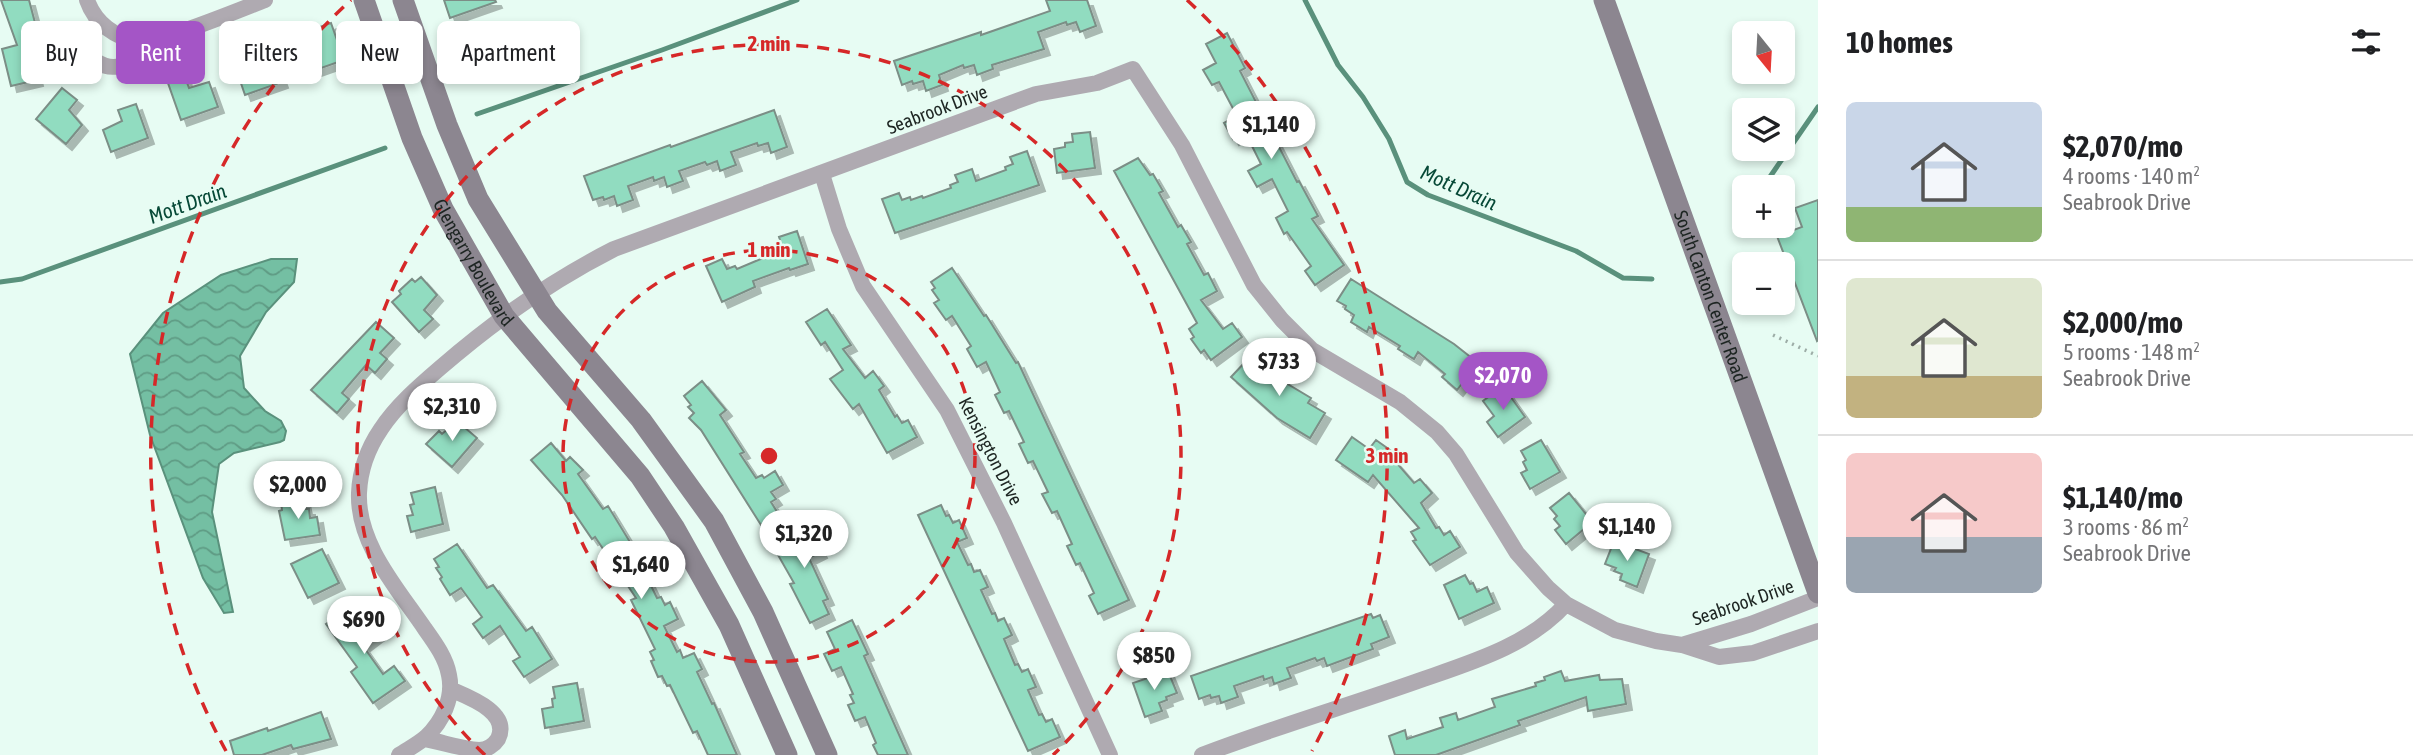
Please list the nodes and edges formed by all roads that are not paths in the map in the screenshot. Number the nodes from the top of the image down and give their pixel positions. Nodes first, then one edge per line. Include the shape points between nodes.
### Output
1 (87, 0) edge
2 (265, 0) edge
3 (364, 0) edge
4 (403, 0) edge
5 (1604, 0) edge
6 (97, 21) edge
7 (204, 21) edge
8 (822, 174) junction
9 (536, 295) junction
10 (505, 316) junction
11 (677, 467) junction
12 (648, 489) junction
13 (1814, 564) edge
14 (1818, 593) edge
15 (1818, 598) edge
16 (1566, 604) junction
17 (1818, 631) edge
18 (1682, 645) junction
19 (788, 668) junction
20 (755, 684) junction
21 (450, 689) junction
22 (425, 738) junction
23 (399, 755) edge
24 (787, 755) edge
25 (827, 755) edge
26 (1110, 755) edge
27 (1202, 755) edge

1 - 6 street
2 - 7 street
3 - 10 street, Glengarry Boulevard via 424,169
4 - 9 street, Glengarry Boulevard via 461,163
5 - 13 street, South Canton Center Road
8 - 9 street, Seabrook Drive via 614,249
8 - 16 street, Seabrook Drive via 1036,94 1097,83 1133,69 1182,145 1254,285 1282,320 1312,350 1400,402 1437,432 1456,454 1517,553
8 - 26 street, Kensington Drive via 863,286 947,410
9 - 10 street, Seabrook Drive
9 - 11 street, Glengarry Boulevard
10 - 12 street, Glengarry Boulevard
10 - 21 street, Seabrook Drive via 390,416 369,448 360,480 360,508 368,540 437,646
11 - 12 street
11 - 19 street, Glengarry Boulevard via 740,566
12 - 20 street, Glengarry Boulevard via 703,575
13 - 14 street, South Canton Center Road
15 - 18 street, Seabrook Drive
16 - 18 street, Seabrook Drive via 1615,630
16 - 27 street via 1554,617 1501,651
17 - 18 street, Seabrook Drive via 1753,653 1718,657
19 - 20 street
19 - 25 street, Glengarry Boulevard
20 - 24 street, Glengarry Boulevard
21 - 22 street via 442,716
21 - 22 street via 496,715 498,739 481,750
22 - 23 street

